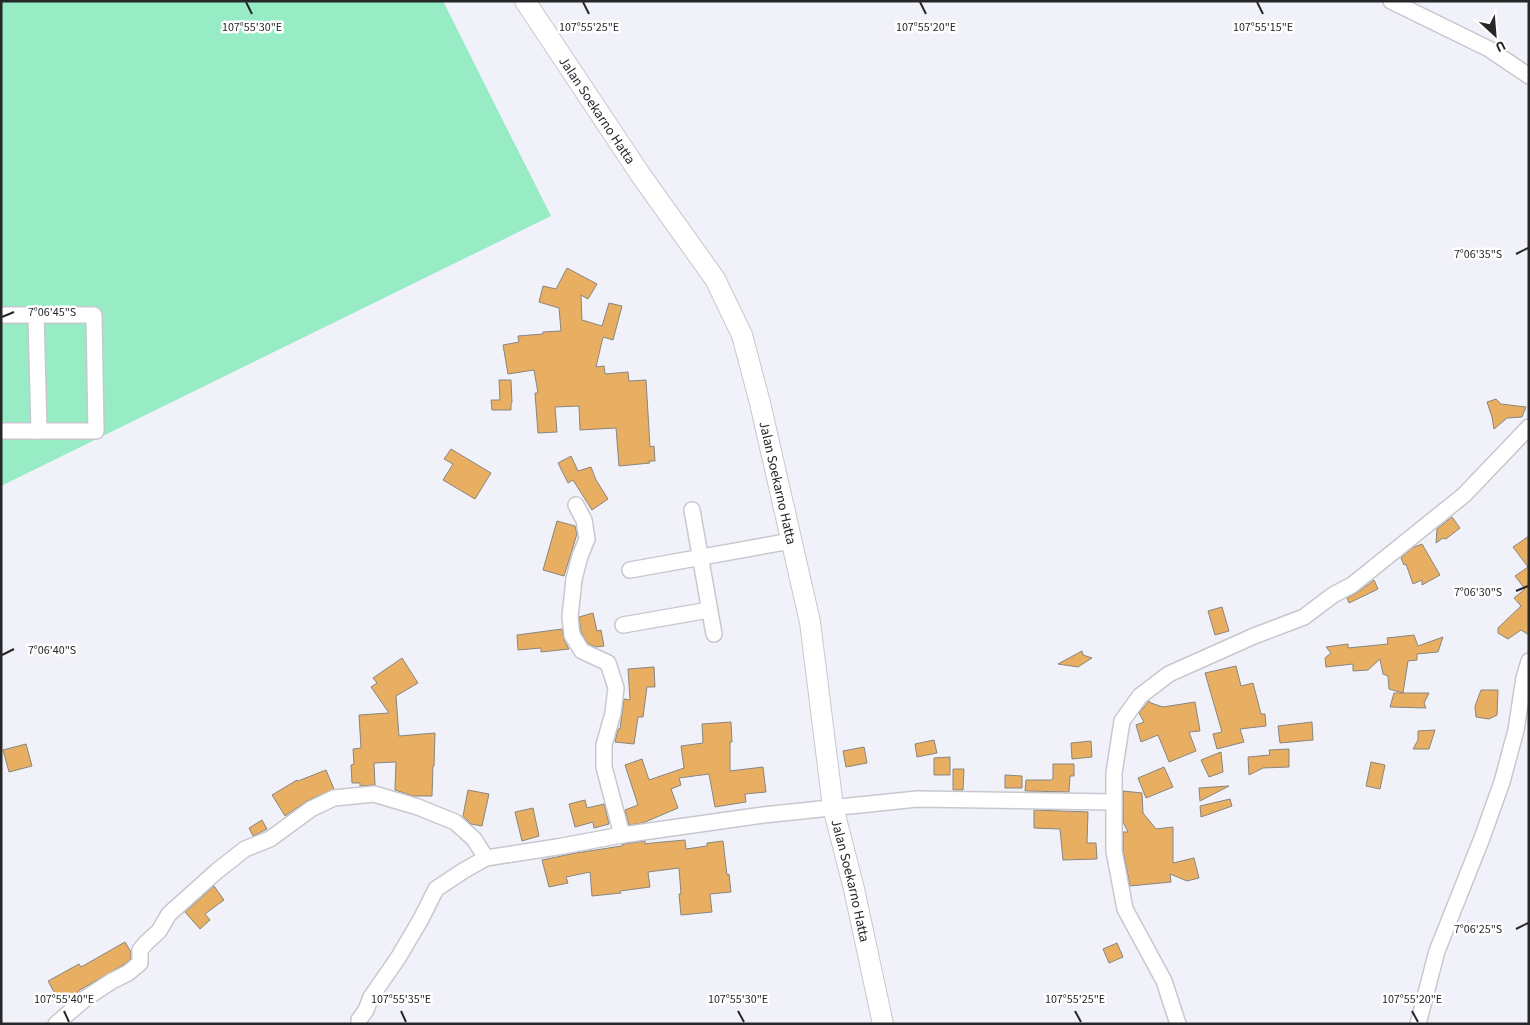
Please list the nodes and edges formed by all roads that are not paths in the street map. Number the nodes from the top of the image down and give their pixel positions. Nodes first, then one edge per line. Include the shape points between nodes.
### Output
1 (525, 1) edge
2 (1391, 1) edge
3 (1529, 76) edge
4 (36, 315) junction
5 (1, 316) edge
6 (1529, 427) edge
7 (39, 431) junction
8 (1, 432) edge
9 (576, 505) dead end
10 (692, 510) dead end
11 (791, 541) junction
12 (700, 557) junction
13 (630, 570) dead end
14 (710, 610) junction
15 (623, 625) dead end
16 (714, 634) dead end
17 (1529, 661) edge
18 (1114, 802) junction
19 (833, 807) junction
20 (622, 835) junction
21 (486, 858) junction
22 (56, 1024) edge
23 (359, 1024) edge
24 (883, 1024) edge
25 (1178, 1024) edge
26 (1418, 1024) edge

1 - 11 street, Jalan Soekarno Hatta via 640,174 715,279 742,335
2 - 3 street via 1489,50
4 - 5 street
4 - 7 street
4 - 7 street via 94,315 96,431
6 - 18 street via 1464,495 1352,585 1304,617 1168,674 1140,696 1122,720 1114,774
7 - 8 street
9 - 20 street via 584,520 587,539 574,579 570,617 572,636 582,651 608,663 616,688 604,745 604,767
10 - 12 street
11 - 12 street
11 - 19 street, Jalan Soekarno Hatta via 810,622
12 - 13 street
12 - 14 street
14 - 15 street
14 - 16 street
17 - 26 street via 1502,782 1437,951
18 - 19 street via 917,799
18 - 25 street via 1114,851 1125,909 1164,980
19 - 20 street
19 - 24 street, Jalan Soekarno Hatta
20 - 21 street
21 - 22 street via 474,839 455,822 418,807 374,794 334,798 311,809 270,838 245,849 217,871 169,914 159,931 140,950 140,963 86,998
21 - 23 street via 436,889 398,958 371,997

